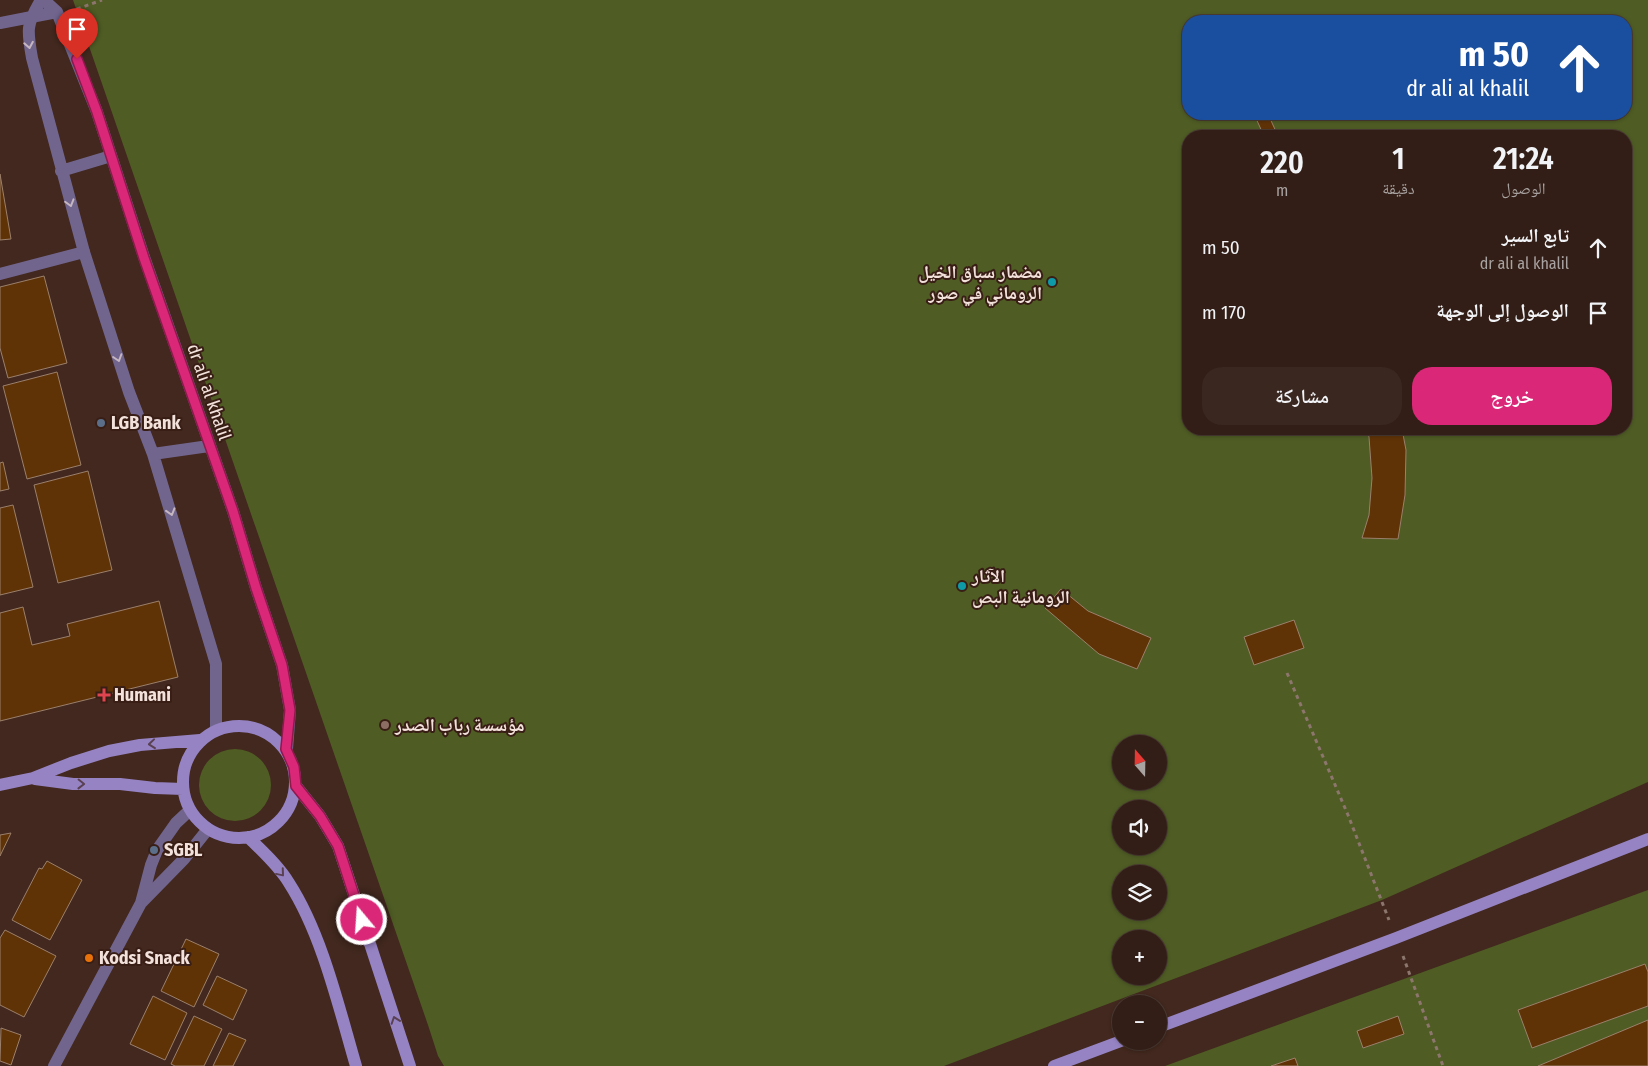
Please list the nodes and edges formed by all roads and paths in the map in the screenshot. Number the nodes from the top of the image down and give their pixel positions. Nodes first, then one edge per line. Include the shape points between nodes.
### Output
1 (42, 0) edge
2 (102, 0) edge
3 (76, 9) dead end
4 (57, 12) junction
5 (30, 17) junction
6 (0, 23) edge
7 (111, 156) junction
8 (61, 171) junction
9 (84, 252) junction
10 (0, 274) edge
11 (209, 446) junction
12 (153, 454) junction
13 (1287, 672) dead end
14 (216, 729) junction
15 (200, 740) junction
16 (286, 749) junction
17 (33, 778) junction
18 (0, 785) edge
19 (296, 786) junction
20 (183, 789) junction
21 (190, 810) junction
22 (208, 829) junction
23 (248, 837) junction
24 (1648, 839) edge
25 (141, 903) junction
26 (1396, 938) junction
27 (1167, 1024) edge
28 (1112, 1044) edge
29 (54, 1066) edge
30 (356, 1066) edge
31 (410, 1066) edge
32 (1054, 1066) edge
33 (1443, 1066) edge

1 - 4 street, dr ali al khalil
1 - 5 street
2 - 3 path
4 - 5 street
4 - 7 street, dr ali al khalil
5 - 6 street
5 -> 8 street via 27,34
7 - 8 street
7 - 11 street, dr ali al khalil
8 -> 9 street
9 - 10 street
9 -> 12 street via 129,392
11 - 12 street
11 - 16 street, dr ali al khalil via 282,665 290,710
12 -> 14 street via 216,664
13 - 26 path
14 - 15 main road
14 - 16 main road via 245,725 268,733
15 -> 17 main road via 110,751
15 - 20 main road via 187,759
16 - 19 main road via 294,767
17 - 18 main road
17 -> 20 main road via 73,784
19 - 23 main road via 289,810 272,828
31 -> 19 main road via 338,846
20 - 21 main road
21 - 22 main road
21 - 25 street via 176,823 157,850
22 - 23 main road via 222,836
22 - 25 street
23 -> 30 main road via 289,882 306,914 323,957
24 - 26 main road
25 - 29 street
26 - 27 main road
26 - 33 path
28 - 32 main road

